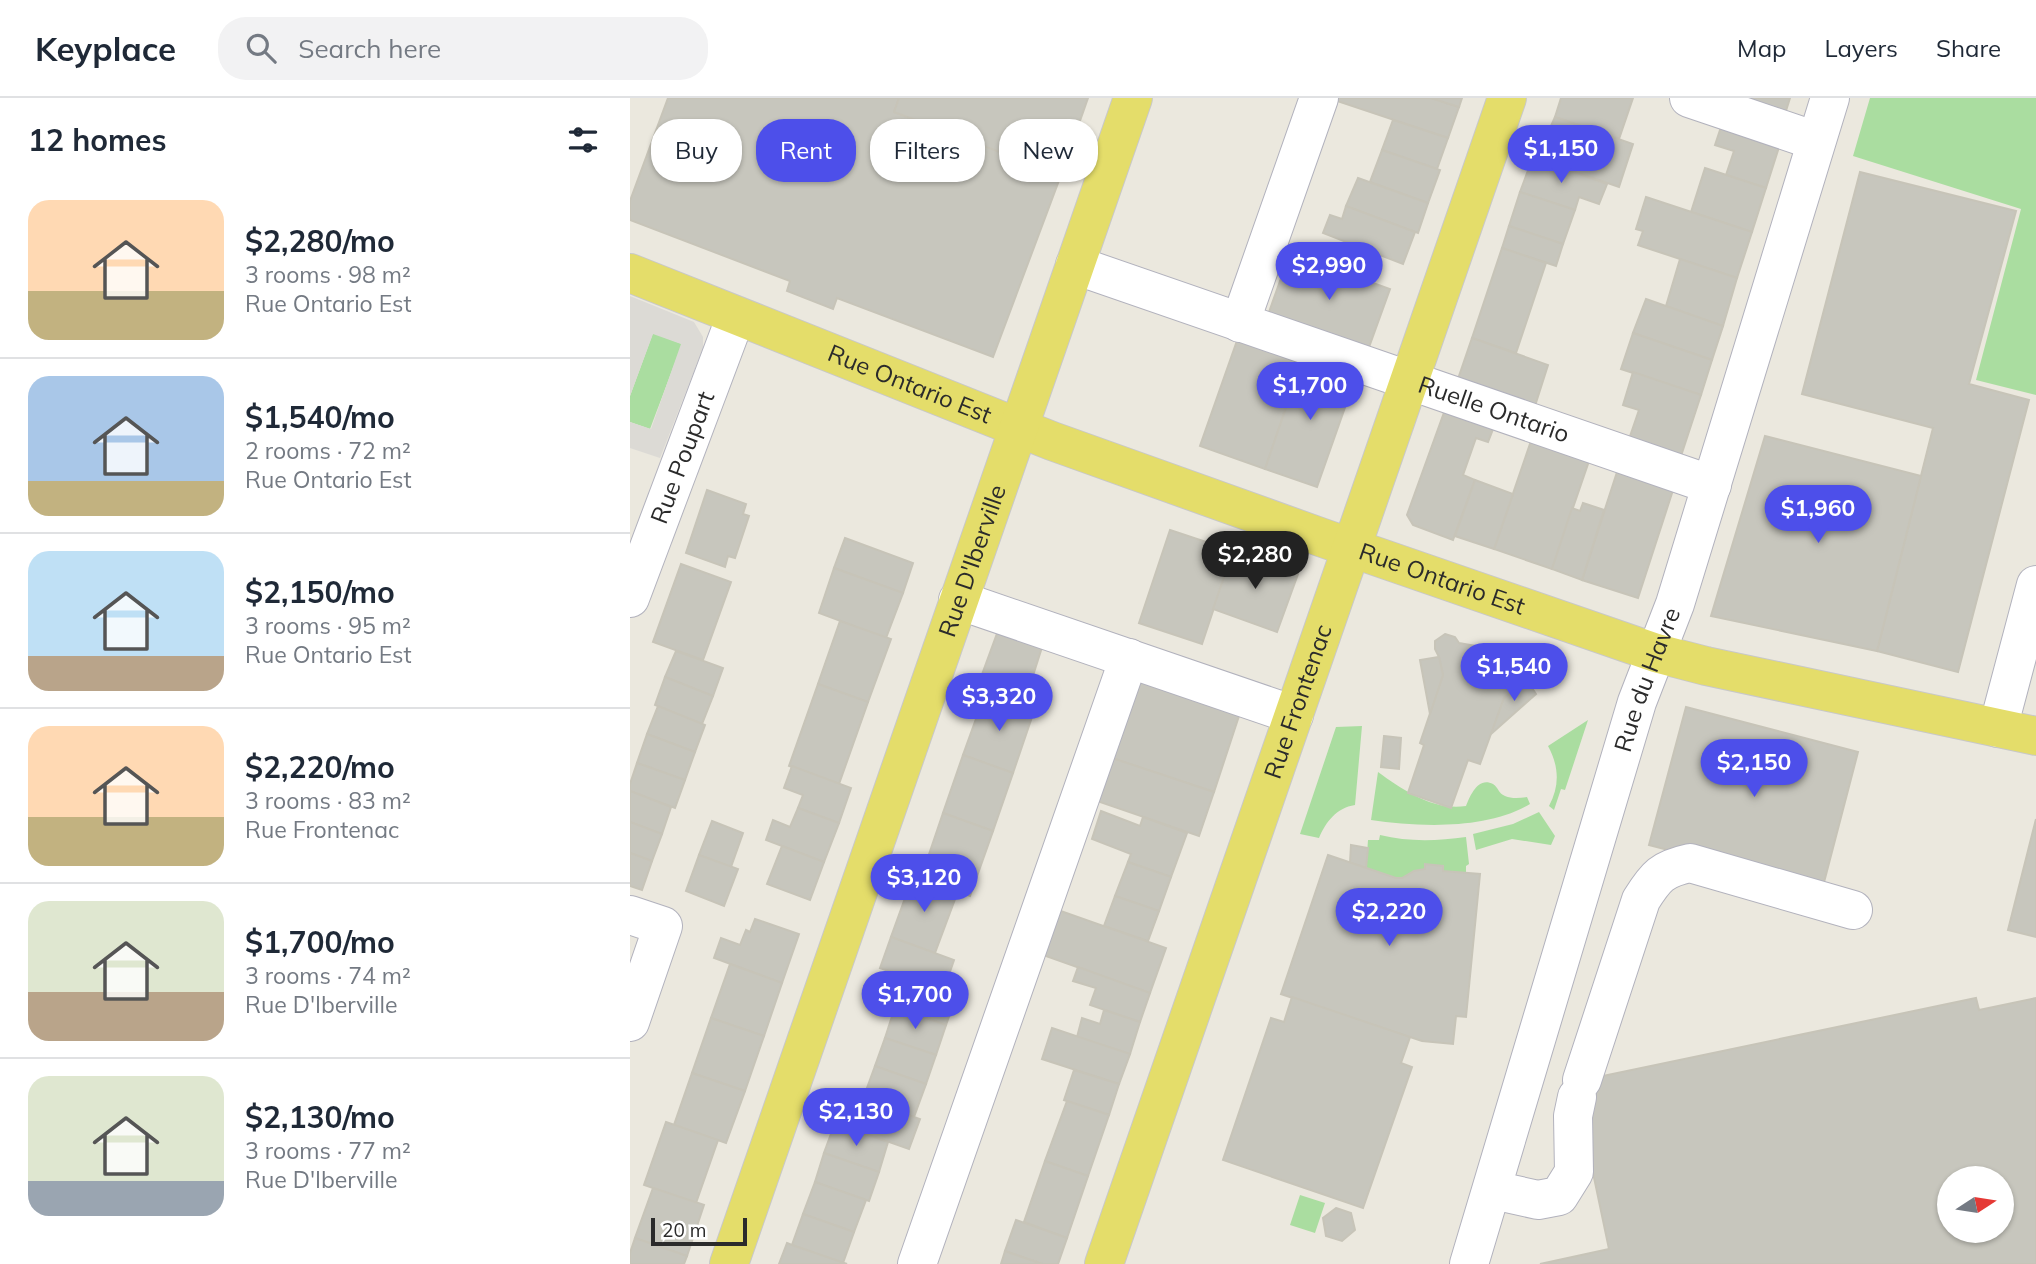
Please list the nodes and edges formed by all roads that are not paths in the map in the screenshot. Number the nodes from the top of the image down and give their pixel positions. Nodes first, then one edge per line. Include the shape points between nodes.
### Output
1 (1133, 98) edge
2 (1319, 98) edge
3 (1507, 98) edge
4 (1689, 98) edge
5 (1830, 98) edge
6 (1816, 141) junction
7 (1075, 265) junction
8 (630, 273) edge
9 (736, 316) junction
10 (1240, 323) junction
11 (1410, 380) junction
12 (1018, 428) junction
13 (1712, 485) junction
14 (1351, 548) junction
15 (2036, 585) edge
16 (630, 598) edge
17 (958, 600) junction
18 (1656, 653) junction
19 (1129, 658) junction
20 (1294, 715) junction
21 (1998, 728) junction
22 (2036, 736) edge
23 (1853, 910) dead end
24 (630, 915) edge
25 (630, 1022) edge
26 (1493, 1190) junction
27 (729, 1264) edge
28 (916, 1264) edge
29 (1104, 1264) edge
30 (1469, 1264) edge

1 - 7 main road, Rue D'Iberville
2 - 10 street
3 - 11 main road, Rue Frontenac
4 - 6 street
5 - 6 street, Rue du Havre
6 - 13 street, Rue du Havre
7 - 10 street, Ruelle Ontario
7 - 12 main road, Rue D'Iberville
8 - 9 main road, Rue Ontario Est
9 - 12 main road, Rue Ontario Est
9 - 16 street, Rue Poupart
10 - 11 street, Ruelle Ontario
11 - 13 street, Ruelle Ontario
11 - 14 main road, Rue Frontenac
12 - 14 main road, Rue Ontario Est
12 - 17 main road, Rue D'Iberville
13 - 18 street, Rue du Havre
14 - 18 main road, Rue Ontario Est
14 - 20 main road, Rue Frontenac
15 - 21 street
17 - 19 street
17 - 27 main road, Rue D'Iberville
18 - 21 main road, Rue Ontario Est
18 - 26 street, Rue du Havre via 1637,702
19 - 20 street
19 - 28 street
20 - 29 main road, Rue Frontenac
21 - 22 main road, Rue Ontario Est
23 - 26 street via 1690,863 1655,877 1641,900 1580,1088 1573,1115 1574,1172 1559,1196 1538,1199
24 - 25 street via 663,926
26 - 30 street, Rue du Havre

